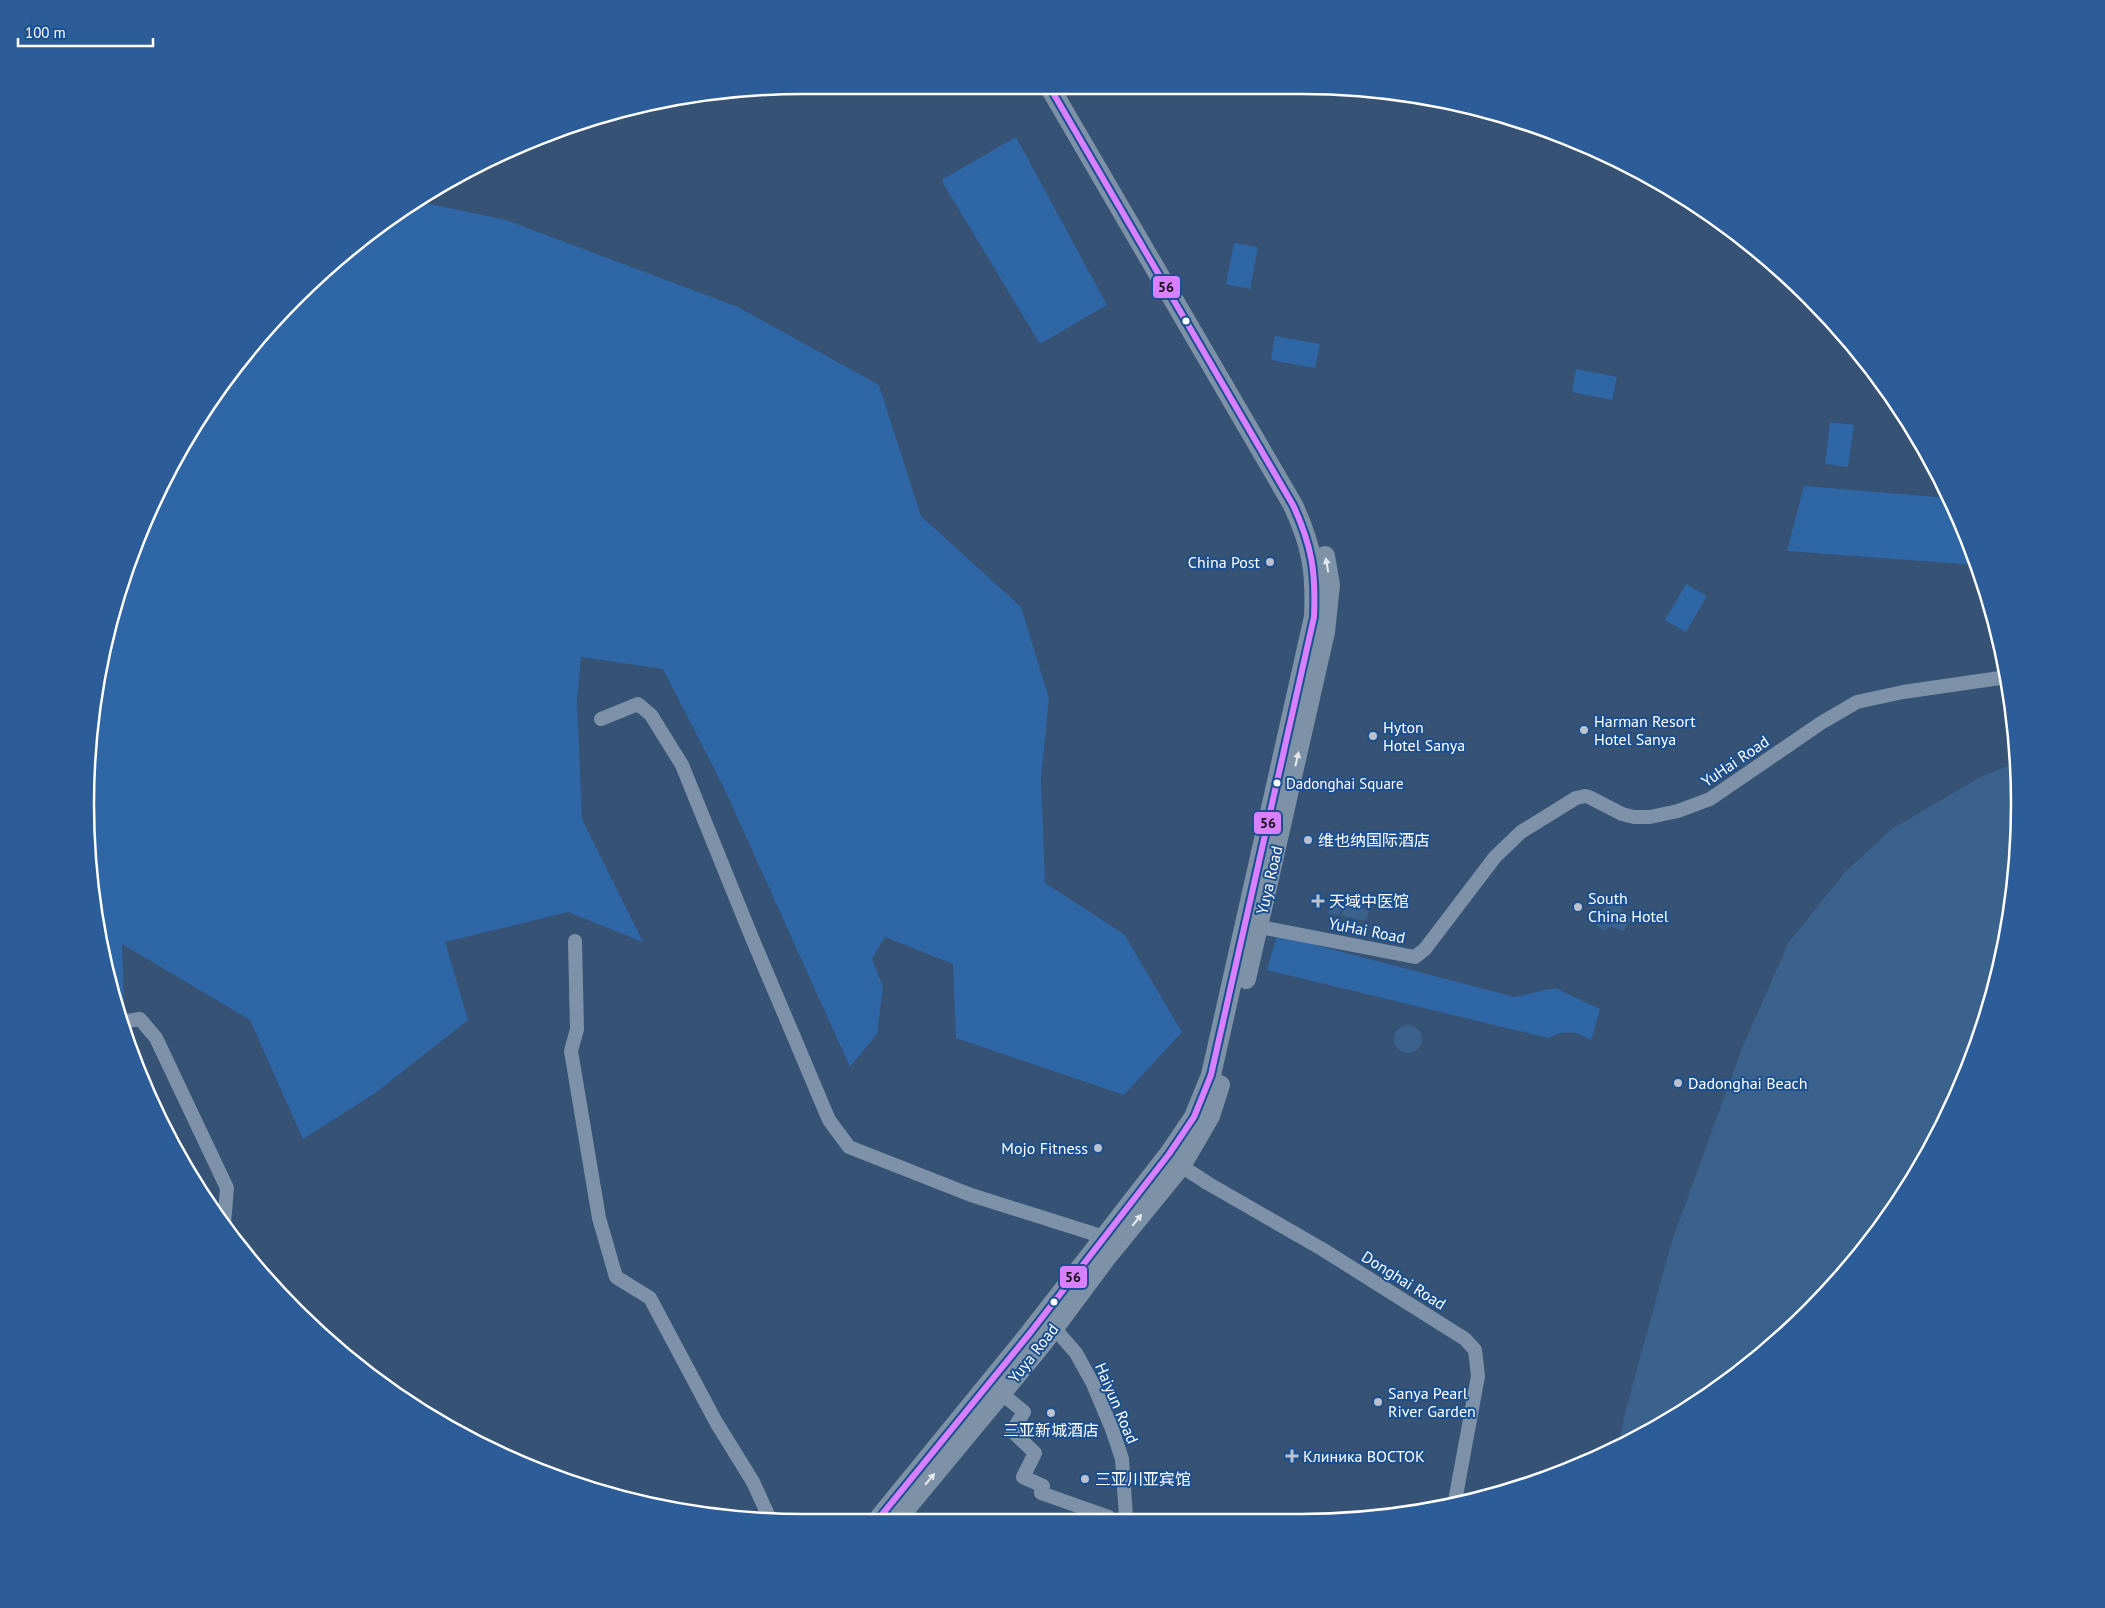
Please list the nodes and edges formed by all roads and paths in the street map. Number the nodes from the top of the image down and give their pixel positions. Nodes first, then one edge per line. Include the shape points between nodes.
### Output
1 (1054, 94) edge
2 (1066, 94) edge
3 (2000, 678) edge
4 (601, 719) dead end
5 (1252, 925) junction
6 (575, 941) dead end
7 (128, 1021) edge
8 (1181, 1166) junction
9 (225, 1215) edge
10 (1104, 1237) junction
11 (1048, 1322) junction
12 (1001, 1393) junction
13 (1456, 1497) edge
14 (767, 1513) edge
15 (883, 1514) edge
16 (901, 1514) edge
17 (1101, 1514) edge
18 (1126, 1514) edge

1 - 5 highway, Yuya Road via 1293,505 1305,531 1312,558 1316,583 1314,617
5 -> 2 highway, Yuya Road via 1325,632 1330,585 1325,553 1316,524
3 - 5 street, YuHai Road via 1858,702 1710,799 1678,811 1634,817 1589,797 1576,798 1521,832 1495,857 1425,949 1415,957
4 - 10 street via 638,704 651,715 682,765 829,1120 849,1147 971,1195
5 - 8 highway, Yuya Road via 1224,1072 1210,1116
5 - 10 highway, Yuya Road via 1211,1076 1194,1117
6 - 14 street via 577,1029 571,1051 599,1218 616,1277 650,1298
7 - 9 street via 140,1019 156,1038 228,1188
11 -> 8 highway, Yuya Road
8 - 13 street, Donghai Road via 1331,1254 1465,1339 1475,1350 1478,1376
10 - 11 highway, Yuya Road
11 - 12 highway, Yuya Road via 1042,1344
11 - 15 highway, Yuya Road
11 - 18 street, Haiyun Road via 1076,1353 1112,1429 1122,1459
16 -> 12 highway, Yuya Road
12 - 17 street via 1024,1412 1012,1431 1035,1453 1024,1478 1043,1486 1041,1494

